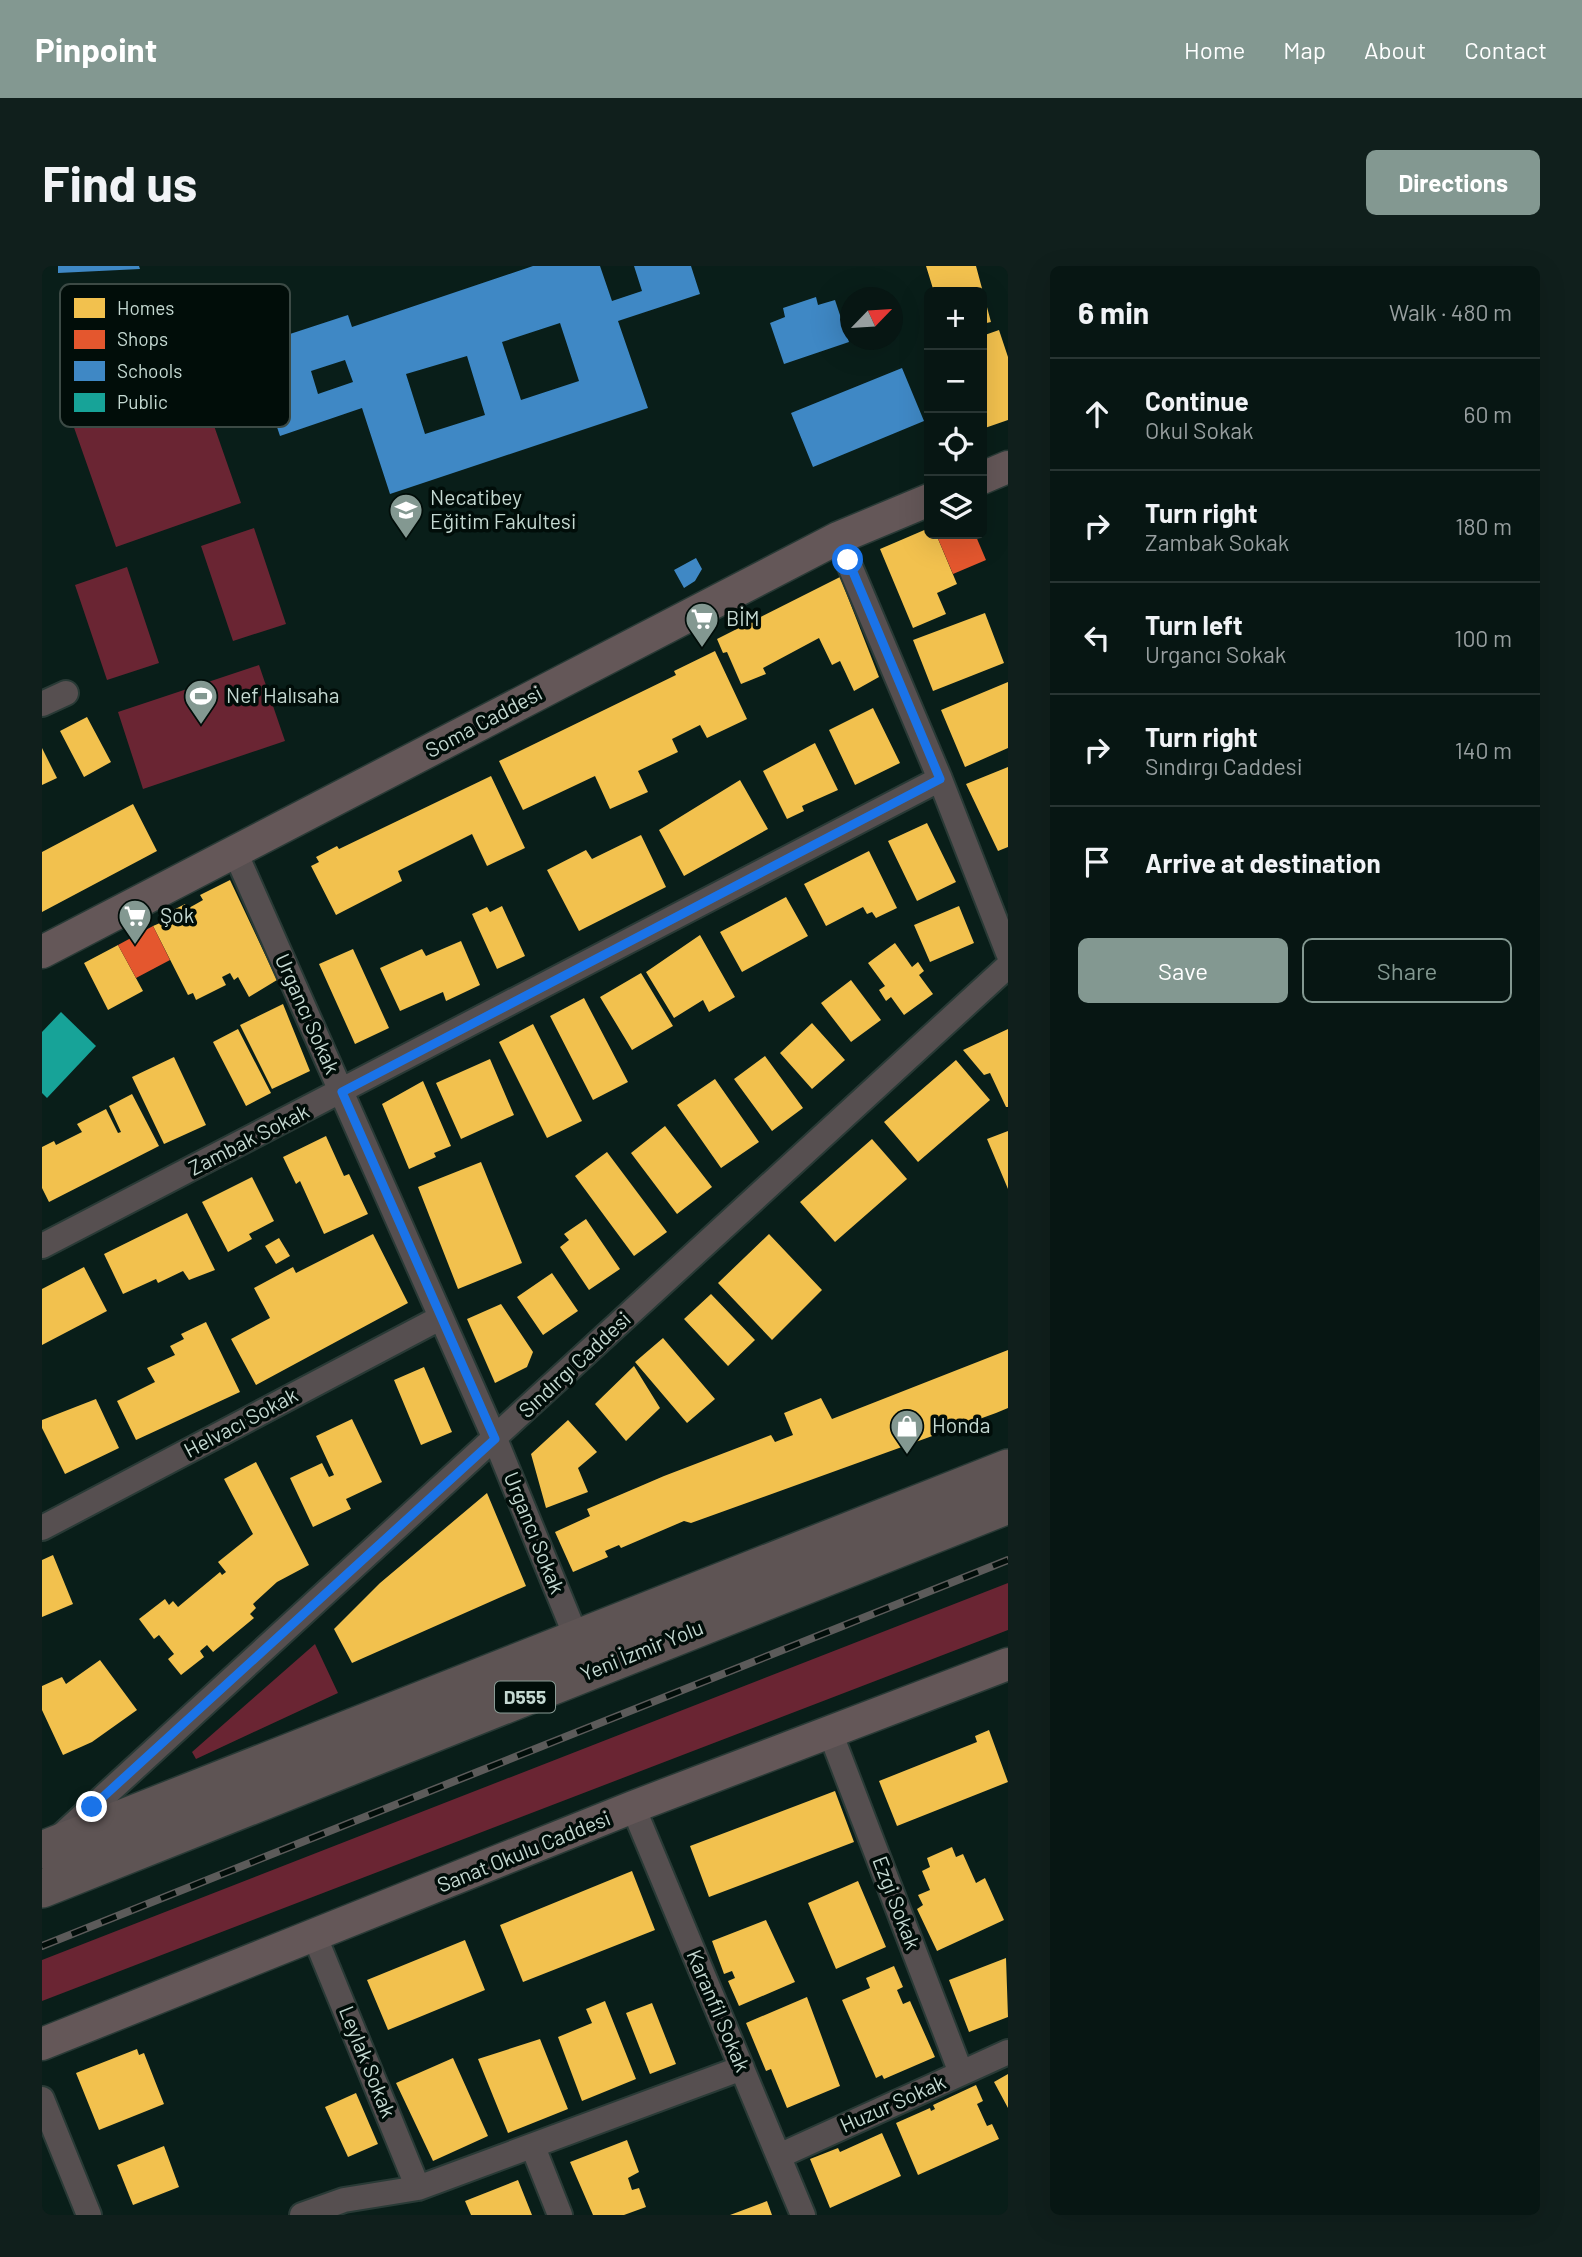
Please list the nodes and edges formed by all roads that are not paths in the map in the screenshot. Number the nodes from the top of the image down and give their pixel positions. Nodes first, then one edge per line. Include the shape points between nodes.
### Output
1 (1008, 467) edge
2 (987, 476) edge
3 (924, 502) edge
4 (838, 538) junction
5 (66, 693) dead end
6 (42, 704) edge
7 (940, 779) junction
8 (235, 852) junction
9 (42, 952) edge
10 (1008, 953) edge
11 (1008, 966) edge
12 (342, 1092) junction
13 (42, 1247) edge
14 (440, 1318) junction
15 (495, 1439) junction
16 (1008, 1468) edge
17 (1008, 1505) edge
18 (42, 1528) edge
19 (577, 1639) junction
20 (1008, 1664) edge
21 (830, 1732) junction
22 (633, 1807) junction
23 (45, 1849) edge
24 (42, 1889) edge
25 (315, 1937) junction
26 (42, 2043) edge
27 (1008, 2052) edge
28 (742, 2068) junction
29 (961, 2073) junction
30 (42, 2099) edge
31 (533, 2147) junction
32 (779, 2156) junction
33 (418, 2188) junction
34 (346, 2207) edge
35 (89, 2215) edge
36 (302, 2215) edge
37 (561, 2215) edge
38 (803, 2215) edge

1 - 2 main road
3 - 4 main road, Soma Caddesi
4 - 7 street
4 - 8 main road, Soma Caddesi
5 - 6 street
7 - 10 street
7 - 12 street, Zambak Sokak
8 - 9 main road, Soma Caddesi
8 - 12 street, Urgancı Sokak
11 - 15 street, Sındırgı Caddesi
12 - 13 street, Zambak Sokak
12 - 14 street, Urgancı Sokak
14 - 15 street, Urgancı Sokak
14 - 18 street, Helvacı Sokak
15 - 19 street, Urgancı Sokak
15 - 23 street, Sındırgı Caddesi
16 - 19 highway, Yeni İzmir Yolu / D555
17 - 24 highway, Yeni İzmir Yolu / D555
19 - 23 highway, Yeni İzmir Yolu / D555
20 - 21 main road, Sanat Okulu Caddesi
21 - 22 main road, Sanat Okulu Caddesi
21 - 29 street, Ezgi Sokak
22 - 25 main road, Sanat Okulu Caddesi
22 - 28 street, Karanfil Sokak
25 - 26 main road, Sanat Okulu Caddesi
25 - 33 street, Leylak Sokak
27 - 29 street, Huzur Sokak
28 - 31 street
28 - 32 street, Karanfil Sokak
29 - 32 street, Huzur Sokak
30 - 35 street
31 - 33 street
31 - 37 street
32 - 38 street, Karanfil Sokak
33 - 34 street
34 - 36 street

